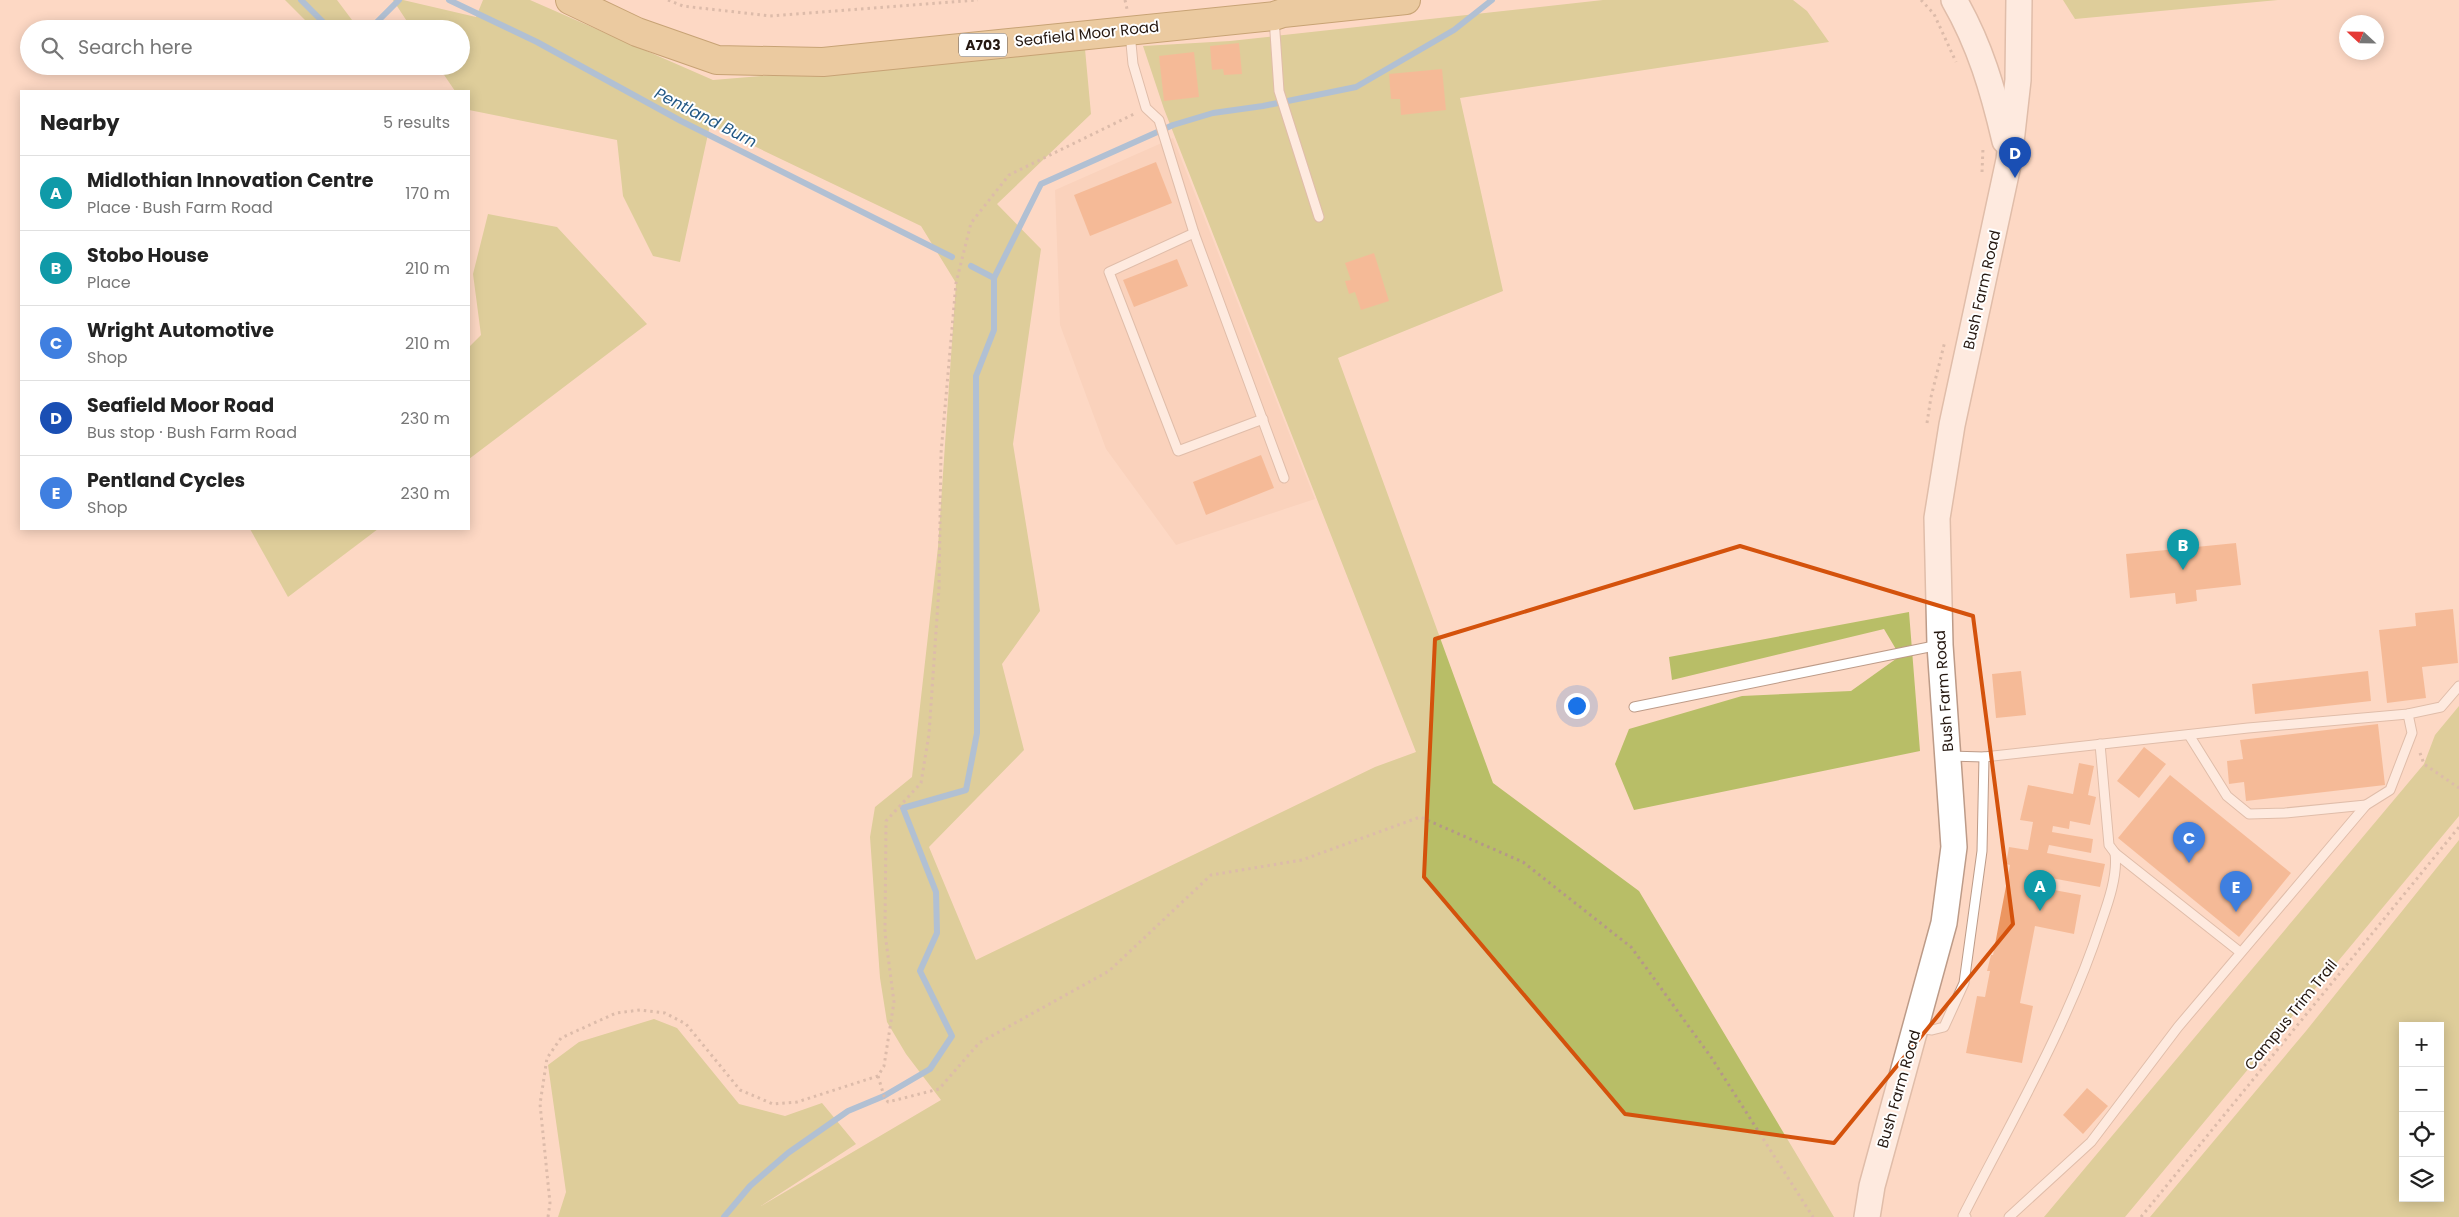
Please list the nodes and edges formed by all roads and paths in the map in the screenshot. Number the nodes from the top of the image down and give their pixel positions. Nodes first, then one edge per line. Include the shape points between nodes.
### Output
1 (570, 0) edge
2 (668, 0) edge
3 (978, 0) edge
4 (1406, 0) edge
5 (1954, 0) edge
6 (2019, 0) edge
7 (1274, 16) junction
8 (1130, 30) junction
9 (1146, 108) junction
10 (2009, 160) junction
11 (1318, 217) dead end
12 (1194, 233) junction
13 (1263, 419) junction
14 (1284, 478) dead end
15 (1940, 645) junction
16 (2459, 686) edge
17 (1634, 707) dead end
18 (2408, 714) junction
19 (2412, 733) junction
20 (2189, 735) junction
21 (2100, 744) junction
22 (1949, 756) junction
23 (1984, 757) junction
24 (2459, 788) edge
25 (2366, 805) junction
26 (2459, 827) edge
27 (2115, 853) junction
28 (2240, 952) junction
29 (1917, 1028) junction
30 (878, 1076) junction
31 (548, 1217) edge
32 (1813, 1217) edge
33 (1867, 1217) edge
34 (1966, 1217) edge
35 (2009, 1217) edge
36 (2141, 1217) edge

1 - 8 main road, Seafield Moor Road / A703 via 637,32 717,60 823,62
2 - 3 path via 683,6 770,16
4 - 7 main road, Seafield Moor Road / A703
5 - 10 street, Bush Farm Road via 1992,85
6 - 10 street, Bush Farm Road via 2018,80
7 - 8 main road, Seafield Moor Road / A703
7 - 11 lane via 1279,91
8 - 9 lane via 1133,64
9 - 12 lane via 1160,124
9 - 30 path via 1009,175 971,224 956,283 941,453 939,588 929,734 921,783 886,821 885,933 894,1002 884,1066
10 - 15 street, Bush Farm Road via 1952,425 1937,518
12 - 13 lane
12 - 13 lane via 1109,272 1178,451
13 - 14 lane
15 - 17 lane
15 - 22 street, Bush Farm Road
16 - 18 lane via 2441,707
18 - 19 lane
18 - 20 lane
19 - 24 path via 2424,764
19 - 25 lane via 2390,790
20 - 21 lane
20 - 25 lane via 2227,796 2249,814
21 - 23 lane
21 - 27 lane via 2109,845
22 - 23 lane
22 - 29 street, Bush Farm Road via 1954,847 1944,923
23 - 29 lane via 1982,851 1964,983 1944,1028
25 - 28 lane
26 - 36 path, Campus Trim Trail
27 - 28 lane
27 - 34 lane via 2107,906 2086,970 1963,1216
28 - 35 lane via 2119,1102 2091,1142
29 - 33 street, Bush Farm Road via 1872,1186
30 - 31 path via 797,1102 773,1104 740,1090 686,1024 665,1013 640,1010 616,1013 561,1038 547,1058 540,1104 550,1203
30 - 32 path via 888,1102 940,1090 979,1043 1109,971 1211,875 1302,860 1420,817 1523,862 1631,947 1711,1057

